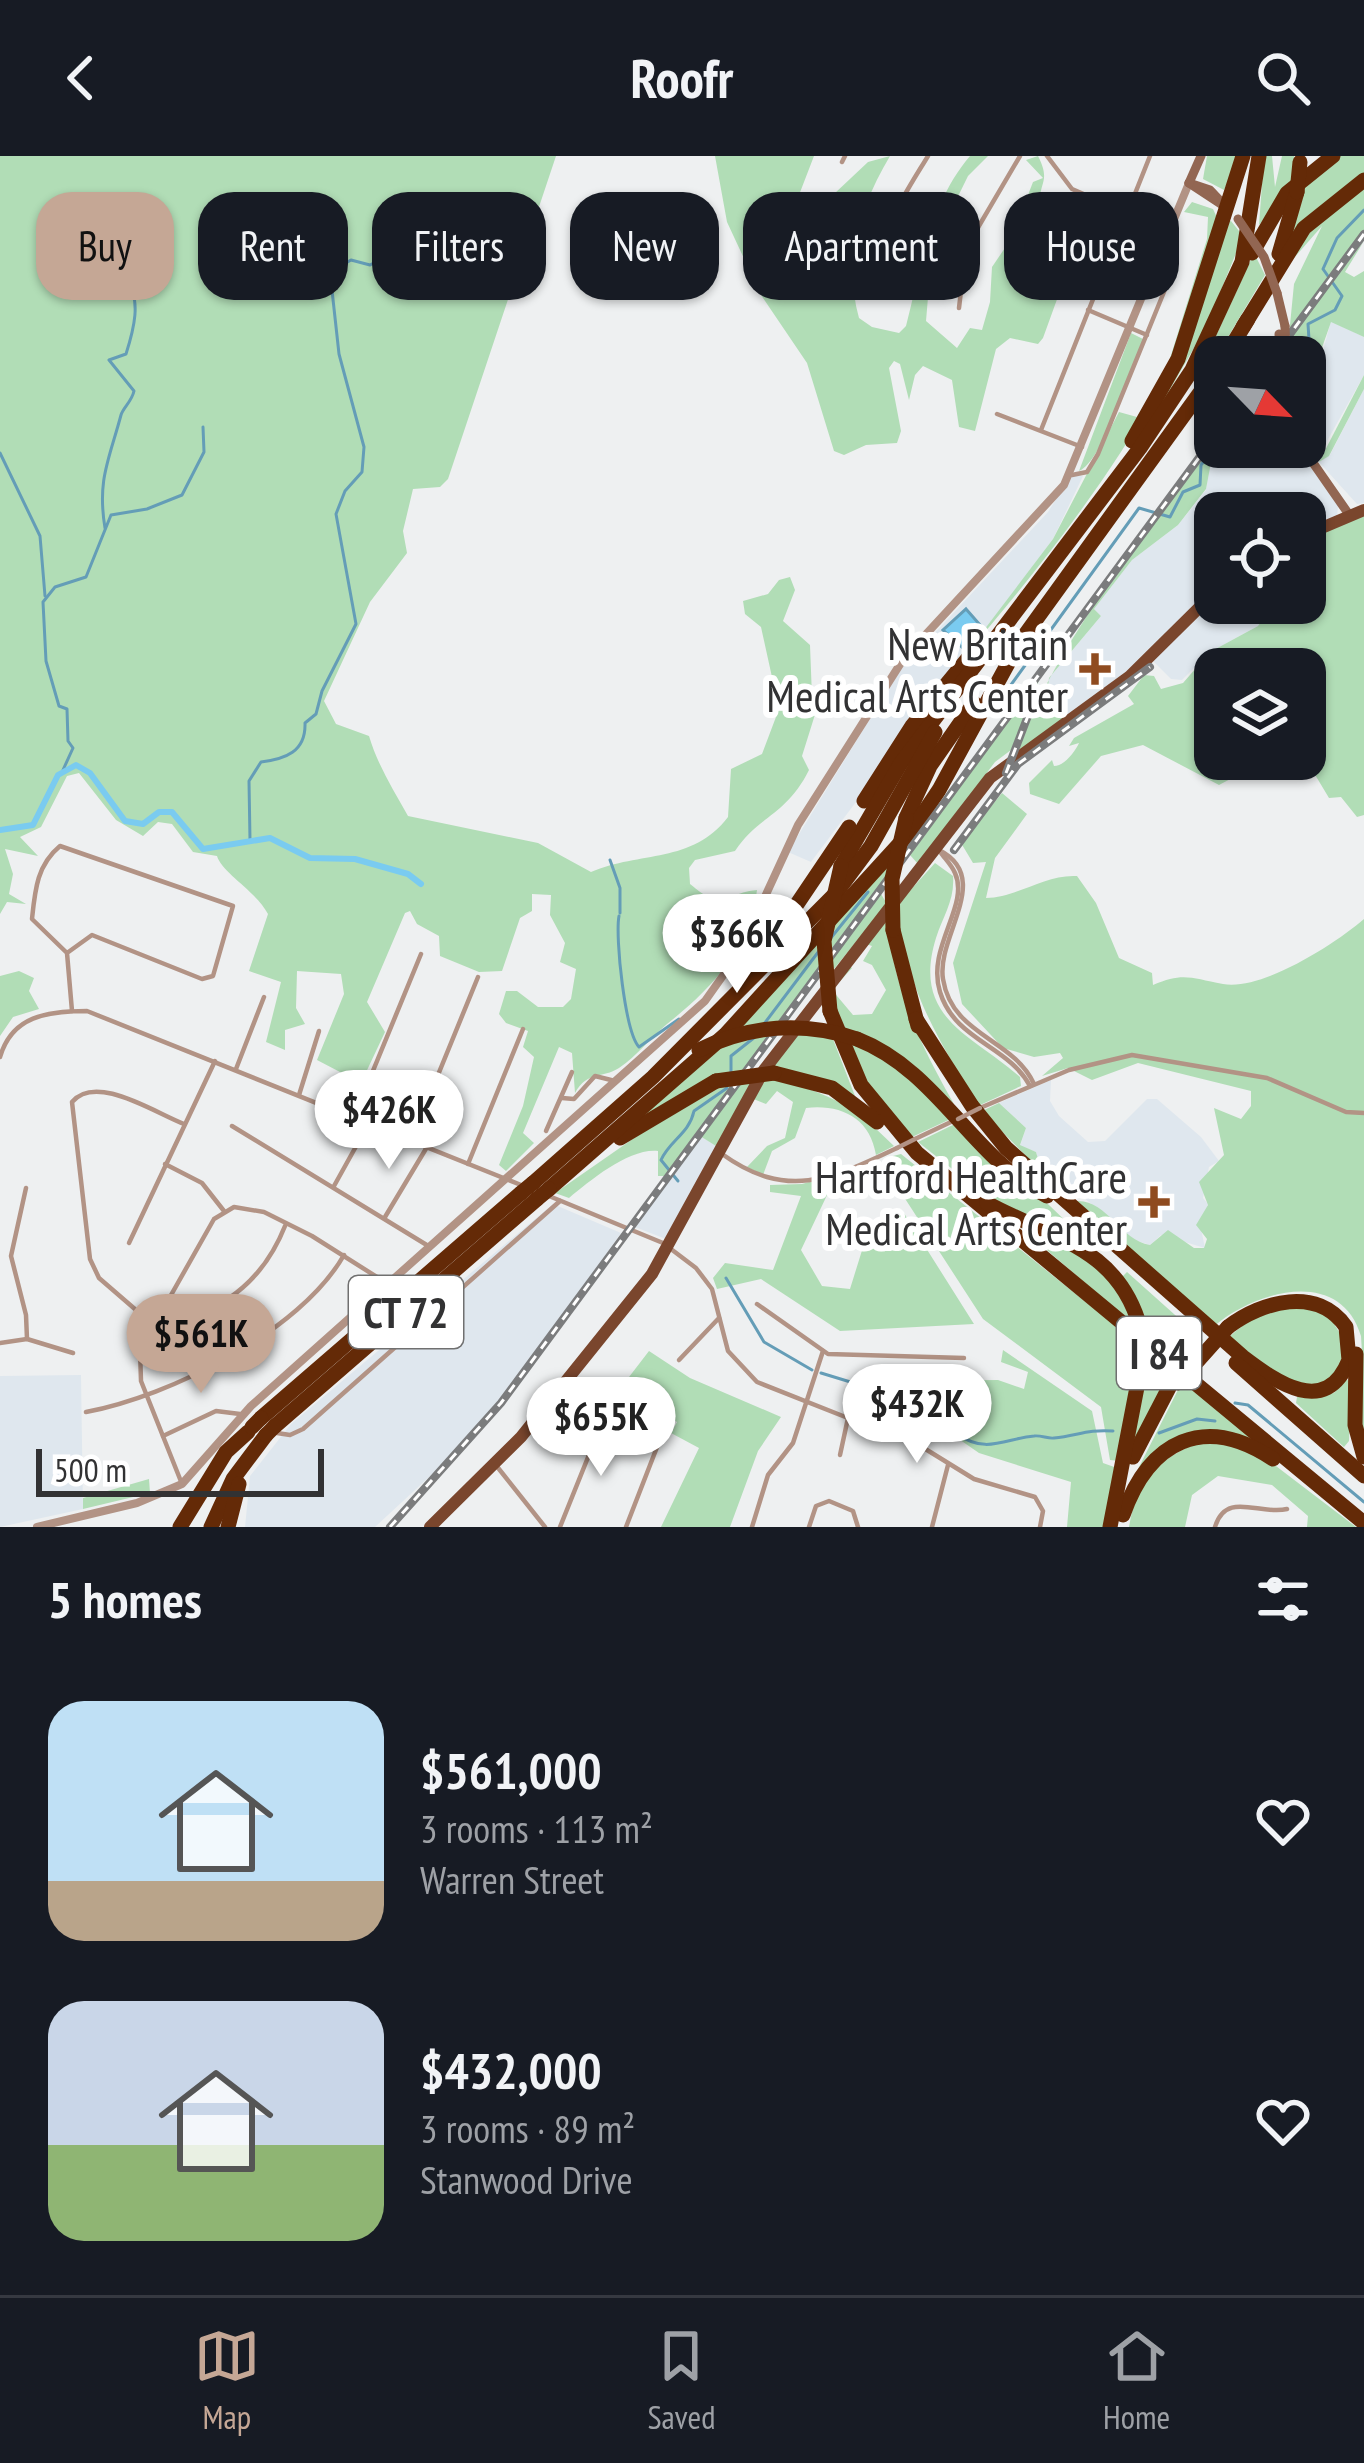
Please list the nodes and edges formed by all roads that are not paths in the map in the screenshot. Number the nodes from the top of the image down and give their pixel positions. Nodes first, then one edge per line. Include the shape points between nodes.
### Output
1 (928, 156) edge
2 (1020, 156) edge
3 (1047, 156) edge
4 (1150, 156) edge
5 (1201, 156) edge
6 (1243, 156) edge
7 (1259, 156) edge
8 (1333, 156) edge
9 (1300, 159) edge
10 (1364, 180) edge
11 (1189, 183) junction
12 (908, 192) edge
13 (1079, 192) edge
14 (1136, 192) edge
15 (1179, 207) edge
16 (1227, 207) junction
17 (1092, 300) edge
18 (1141, 300) edge
19 (1161, 300) edge
20 (959, 308) dead end
21 (1088, 310) junction
22 (1218, 321) junction
23 (1243, 327) junction
24 (1130, 328) junction
25 (1147, 335) junction
26 (1238, 336) edge
27 (1282, 336) edge
28 (1194, 401) edge
29 (997, 414) dead end
30 (1041, 430) junction
31 (1082, 447) junction
32 (1320, 468) edge
33 (1070, 474) junction
34 (1357, 513) edge
35 (1326, 526) edge
36 (1194, 613) edge
37 (988, 642) junction
38 (1018, 645) junction
39 (939, 850) junction
40 (67, 953) junction
41 (421, 954) dead end
42 (478, 977) dead end
43 (265, 997) dead end
44 (72, 1011) junction
45 (916, 1019) junction
46 (523, 1029) dead end
47 (319, 1031) dead end
48 (681, 1049) junction
49 (0, 1058) edge
50 (215, 1061) junction
51 (236, 1069) junction
52 (572, 1072) dead end
53 (616, 1082) junction
54 (1032, 1085) junction
55 (299, 1095) junction
56 (562, 1098) junction
57 (1364, 1114) edge
58 (354, 1117) junction
59 (369, 1123) junction
60 (184, 1124) junction
61 (232, 1126) dead end
62 (546, 1131) dead end
63 (411, 1141) junction
64 (579, 1143) junction
65 (427, 1147) junction
66 (717, 1151) junction
67 (165, 1164) junction
68 (469, 1164) junction
69 (563, 1177) junction
70 (506, 1179) junction
71 (953, 1184) junction
72 (334, 1186) junction
73 (26, 1188) dead end
74 (540, 1193) junction
75 (1047, 1196) junction
76 (224, 1210) junction
77 (386, 1217) junction
78 (285, 1226) junction
79 (130, 1244) dead end
80 (669, 1246) junction
81 (430, 1247) junction
82 (344, 1255) junction
83 (388, 1284) junction
84 (1085, 1292) junction
85 (758, 1304) dead end
86 (719, 1318) junction
87 (157, 1320) junction
88 (1226, 1325) junction
89 (26, 1339) junction
90 (0, 1342) edge
91 (823, 1351) junction
92 (73, 1353) dead end
93 (964, 1358) dead end
94 (679, 1360) dead end
95 (146, 1395) junction
96 (808, 1400) junction
97 (86, 1412) dead end
98 (848, 1418) junction
99 (261, 1427) junction
100 (163, 1436) junction
101 (840, 1455) dead end
102 (1364, 1457) edge
103 (495, 1464) junction
104 (948, 1465) junction
105 (1364, 1476) edge
106 (182, 1484) junction
107 (1336, 1501) junction
108 (1287, 1509) dead end
109 (81, 1522) edge
110 (1364, 1523) edge
111 (1117, 1524) edge
112 (38, 1527) edge
113 (179, 1527) edge
114 (194, 1527) edge
115 (211, 1527) edge
116 (228, 1527) edge
117 (430, 1527) edge
118 (545, 1527) edge
119 (560, 1527) edge
120 (626, 1527) edge
121 (752, 1527) edge
122 (809, 1527) edge
123 (858, 1527) edge
124 (932, 1527) edge
125 (1040, 1527) edge
126 (1214, 1527) edge

1 - 12 street
2 - 20 street via 966,248
3 - 13 street
4 - 14 street
5 - 11 main road
6 - 16 highway
7 - 22 highway via 1247,244
8 - 22 highway via 1275,209
9 - 23 highway, bridge via 1279,254
10 - 23 highway via 1304,228
11 - 15 street
11 - 16 main road
11 - 16 main road
16 - 27 main road, bridge via 1261,251
16 - 37 highway via 1154,408
17 - 21 street
18 - 24 street
19 - 25 street
21 - 24 street
21 - 30 street
22 - 37 highway via 1160,420
23 - 26 highway
24 - 25 street
24 - 31 street
25 - 33 street via 1093,464
28 - 38 highway, I 84
29 - 30 street
30 - 31 street
31 - 33 street
32 - 34 main road
33 - 53 street via 912,647 781,854 724,978
34 - 35 main road
36 - 39 main road via 1130,676 997,770
37 - 48 highway via 902,740 780,932
37 - 48 highway, CT 72 via 850,877
37 - 71 highway, I 84, bridge via 898,758 842,866 824,940 830,1011 844,1055 909,1146
38 - 45 highway, I 84, bridge via 937,754 905,818 892,879 893,930
38 - 69 highway, CT 72 via 912,830 722,1039
39 - 54 street via 958,890 936,955 942,998 963,1030
39 - 66 main road via 764,1070
40 - 40 street via 32,920 36,881 60,846 233,906 213,976 202,979 92,934
40 - 44 street
41 - 58 street
42 - 63 street
43 - 51 street
44 - 49 street via 28,1019 10,1032
44 - 50 street via 103,1015
45 - 75 highway, I 84 via 965,1109
45 - 88 highway via 1006,1148 1243,1357 1285,1388 1309,1393 1335,1382 1350,1357 1344,1324 1316,1304 1268,1305
46 - 68 street
47 - 55 street
48 - 64 highway, CT 72
50 - 51 street
50 - 60 street
51 - 55 street
52 - 56 street
53 - 56 street via 595,1076 574,1099
53 - 70 street
54 - 57 street via 1142,1056 1267,1078
54 - 66 street, bridge via 864,1163 788,1184 756,1177
55 - 58 street
56 - 62 street
58 - 59 street
59 - 63 street
59 - 72 street
60 - 67 street
60 - 87 street via 99,1090 72,1102 91,1259 109,1291
61 - 72 street
63 - 65 street
64 - 74 highway, CT 72
64 - 75 highway, bridge via 699,1050 735,1035 816,1029 857,1039 920,1076
65 - 68 street
65 - 77 street
66 - 80 main road
67 - 76 street via 202,1183
67 - 79 street
68 - 70 street
69 - 74 highway, CT 72
69 - 84 highway, bridge via 716,1081 774,1073 818,1082 855,1102 925,1170
70 - 74 street
70 - 81 street
71 - 84 highway, I 84
71 - 111 highway, bridge via 1092,1252 1124,1288 1144,1351
72 - 77 street
73 - 89 street via 11,1256
74 - 80 street
74 - 99 highway, CT 72
74 - 99 highway, CT 72 via 297,1406
74 - 99 street via 298,1432
75 - 105 highway, I 84
76 - 78 street via 247,1208
76 - 87 street
77 - 81 street
78 - 82 street
78 - 87 street via 265,1269 219,1308 178,1325
80 - 86 street via 706,1279
80 - 103 main road
81 - 83 street
82 - 83 street
82 - 95 street via 254,1343
83 - 99 street
84 - 107 highway, I 84
85 - 91 street
86 - 94 street
86 - 96 street via 745,1373
87 - 95 street via 140,1350
88 - 102 highway via 1254,1304 1282,1297 1319,1300 1342,1313 1355,1339 1355,1425
88 - 111 highway, bridge via 1176,1382 1133,1455
89 - 90 street
89 - 92 street
91 - 93 street
91 - 96 street
95 - 97 street
95 - 100 street
96 - 98 street
96 - 121 street via 793,1443 768,1475
98 - 101 street
98 - 104 street via 901,1433
99 - 100 street via 216,1411
99 - 106 street
99 - 113 highway via 226,1452
99 - 114 highway, CT 72 via 215,1477
99 - 115 highway, CT 72
99 - 116 highway
100 - 106 street
103 - 117 main road
103 - 118 street
104 - 124 street
104 - 125 street via 1035,1497
106 - 109 street
107 - 110 highway, I 84
107 - 111 highway via 1252,1445 1211,1436 1176,1444 1150,1463
108 - 126 street via 1233,1506
109 - 112 street
119 - 120 street via 605,1414 659,1442
122 - 123 street via 816,1506 829,1501 853,1511

